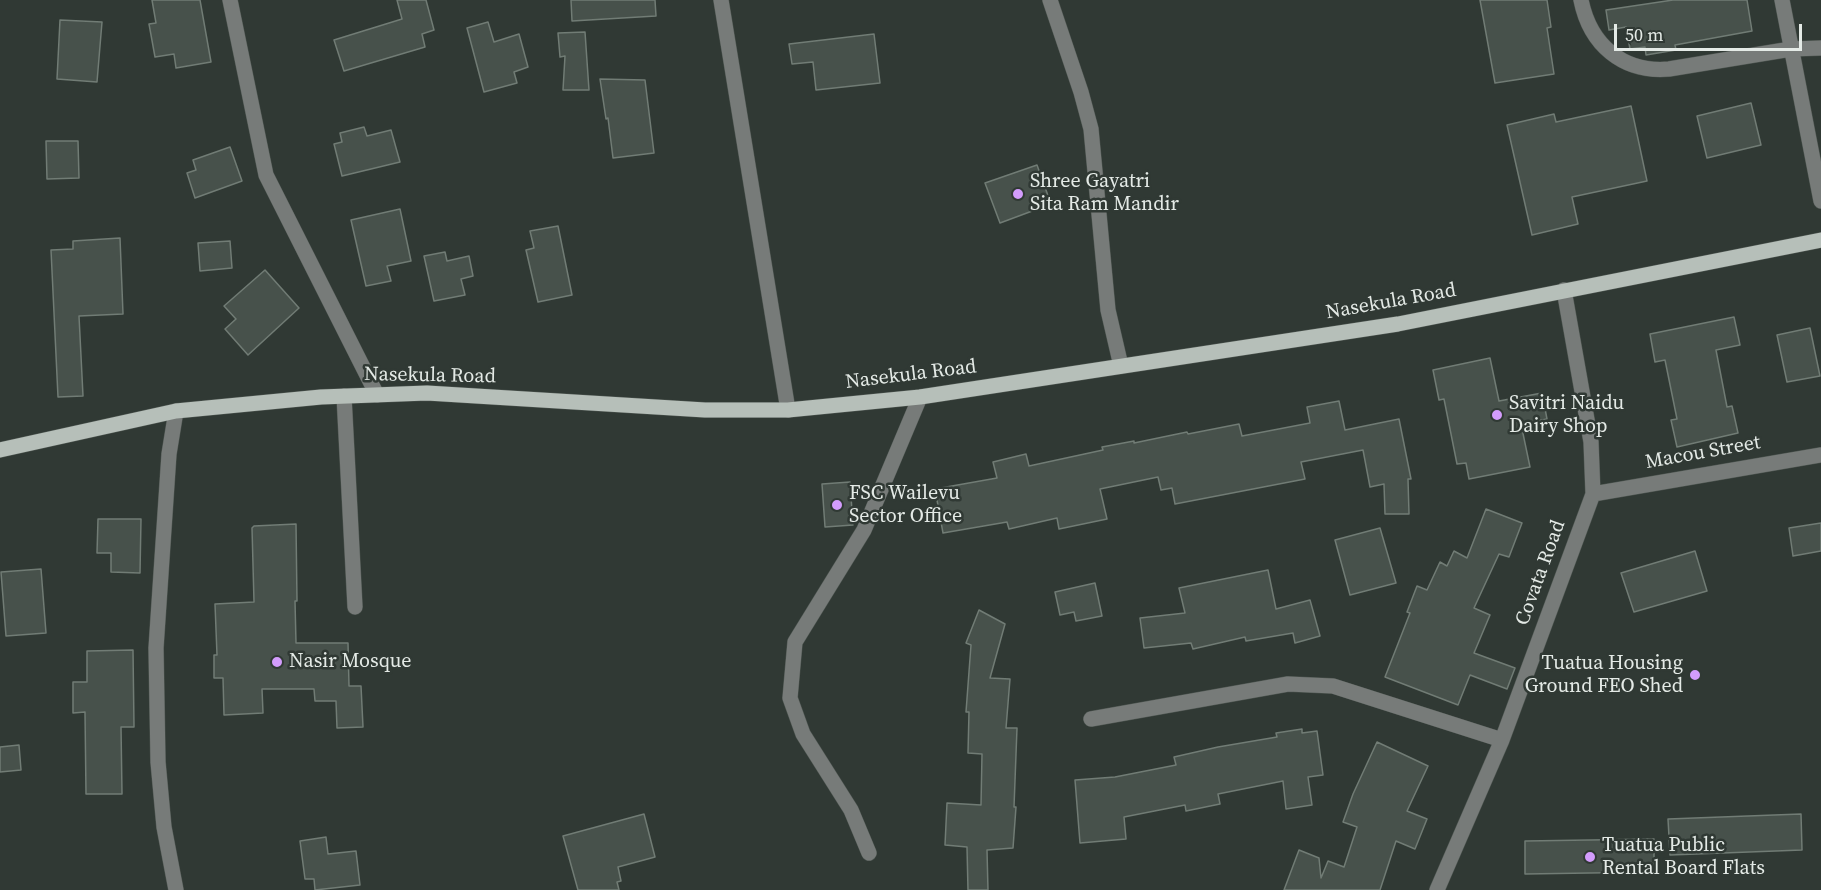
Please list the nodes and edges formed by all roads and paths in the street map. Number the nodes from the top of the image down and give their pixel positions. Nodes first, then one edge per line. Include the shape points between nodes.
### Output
1 (230, 0) edge
2 (721, 0) edge
3 (1050, 0) edge
4 (1581, 0) edge
5 (1782, 0) edge
6 (1821, 48) edge
7 (1791, 50) junction
8 (1821, 201) edge
9 (1821, 240) edge
10 (1564, 290) junction
11 (1121, 366) junction
12 (377, 395) junction
13 (344, 396) junction
14 (920, 397) junction
15 (788, 410) junction
16 (176, 411) junction
17 (0, 450) edge
18 (1821, 455) edge
19 (1593, 494) junction
20 (354, 607) dead end
21 (1091, 719) dead end
22 (1502, 740) junction
23 (869, 853) dead end
24 (176, 890) edge
25 (1437, 890) edge

1 - 12 street via 266,175
2 - 15 street
3 - 11 street via 1091,129 1108,310
4 - 7 street via 1586,20 1601,44 1623,62 1641,68 1669,69
5 - 7 street
6 - 7 street
7 - 8 street
9 - 10 main road, Nasekula Road
10 - 11 main road, Nasekula Road via 1398,324
10 - 19 street, Covata Road via 1591,442
11 - 14 main road, Nasekula Road
12 - 13 main road, Nasekula Road
12 - 15 main road, Nasekula Road via 427,393 705,410
13 - 16 main road, Nasekula Road
13 - 20 street
14 - 15 main road, Nasekula Road
14 - 23 street via 864,530 795,642 790,698 803,734 851,810
16 - 17 main road, Nasekula Road
16 - 24 street via 169,454 156,648 159,773
18 - 19 street, Macou Street
19 - 22 street, Covata Road
21 - 22 street via 1288,684 1333,686
22 - 25 street, Covata Road

